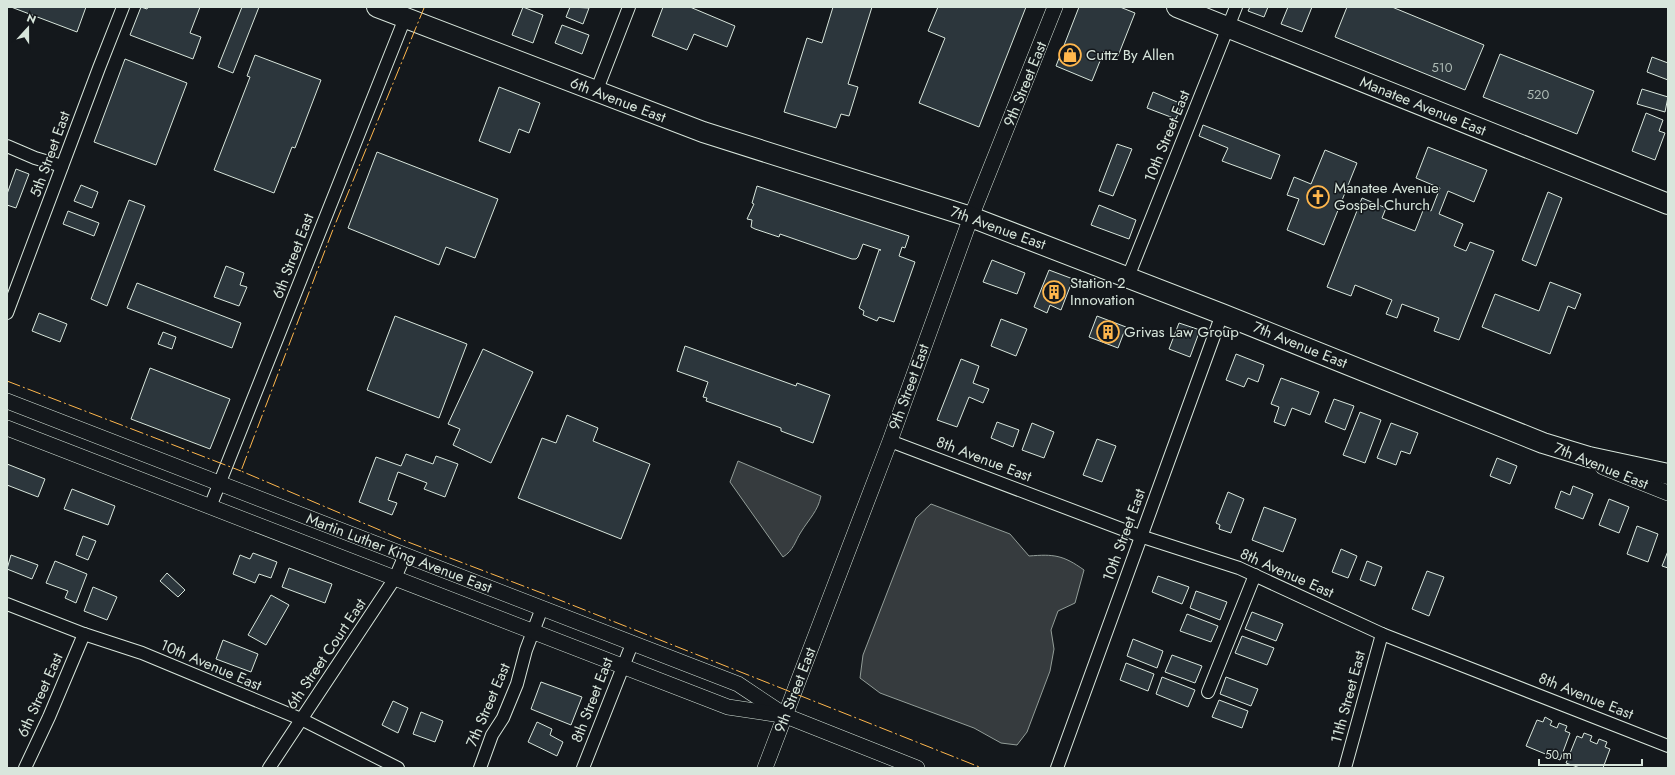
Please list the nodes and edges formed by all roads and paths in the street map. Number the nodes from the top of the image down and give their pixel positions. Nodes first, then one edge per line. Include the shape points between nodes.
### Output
1 (123, 7) edge
2 (377, 7) edge
3 (629, 7) edge
4 (1055, 7) edge
5 (1177, 7) edge
6 (1236, 7) edge
7 (406, 18) junction
8 (1228, 28) junction
9 (596, 92) junction
10 (7, 146) edge
11 (62, 166) junction
12 (861, 183) joint
13 (1668, 203) edge
14 (971, 217) junction
15 (1128, 277) junction
16 (7, 313) edge
17 (1222, 314) junction
18 (7, 401) edge
19 (7, 428) edge
20 (890, 441) junction
21 (1543, 443) junction
22 (1668, 474) edge
23 (219, 483) junction
24 (1668, 493) edge
25 (210, 507) junction
26 (1140, 536) junction
27 (405, 555) junction
28 (1255, 575) junction
29 (395, 578) junction
30 (7, 604) edge
31 (542, 608) junction
32 (533, 632) junction
33 (84, 634) junction
34 (1382, 634) junction
35 (632, 644) junction
36 (623, 667) junction
37 (1208, 692) dead end
38 (786, 716) junction
39 (301, 719) junction
40 (1668, 746) edge
41 (25, 768) edge
42 (269, 768) edge
43 (398, 768) edge
44 (480, 768) edge
45 (583, 768) edge
46 (765, 768) edge
47 (917, 768) edge
48 (1057, 768) edge
49 (1345, 768) edge

1 - 11 street, 5th Street East
2 - 7 main road, 6th Avenue East
3 - 9 street
4 - 14 street, 9th Street East
5 - 8 main road, Manatee Avenue East
6 - 8 street, 10th Street East
7 - 9 main road, 6th Avenue East
7 - 23 street, 6th Street East
8 - 13 main road, Manatee Avenue East
8 - 15 street, 10th Street East
9 - 12 main road, 6th Avenue East via 703,132
10 - 11 street
11 - 16 street, 5th Street East
12 - 14 main road, 7th Avenue East
14 - 15 main road, 7th Avenue East
14 - 20 street, 9th Street East
15 - 17 main road, 7th Avenue East
17 - 21 main road, 7th Avenue East
17 - 26 street, 10th Street East
18 - 23 street, Martin Luther King Avenue East
19 - 25 street, Martin Luther King Avenue East
20 - 26 street, 8th Avenue East
20 - 38 street, 9th Street East
21 - 22 main road via 1589,457
21 - 24 street, 7th Avenue East
23 - 25 street, 6th Street East
23 - 27 street, Martin Luther King Avenue East
25 - 29 street, Martin Luther King Avenue East
26 - 28 street, 8th Avenue East
26 - 48 street, 10th Street East
27 - 29 street, 6th Street Court East
27 - 31 street, Martin Luther King Avenue East
28 - 34 street, 8th Avenue East
28 - 37 street
29 - 32 street, Martin Luther King Avenue East
29 - 39 street, 6th Street Court East
30 - 33 street, 10th Avenue East
31 - 32 street, 7th Street East
31 - 35 street, Martin Luther King Avenue East
32 - 36 street, Martin Luther King Avenue East
32 - 44 street, 7th Street East via 517,684 503,718 492,734
33 - 39 street, 10th Avenue East via 142,653
33 - 41 street, 6th Street East
34 - 40 street, 8th Avenue East
34 - 49 street, 11th Street East
35 - 36 street, 8th Street East
35 - 38 street, Martin Luther King Avenue East via 738,684
36 - 38 street, Martin Luther King Avenue East via 728,707
36 - 45 street, 8th Street East
38 - 46 street, 9th Street East
38 - 47 street, Martin Luther King Avenue East
39 - 42 street, 6th Street Court East
39 - 43 street, 10th Avenue East

